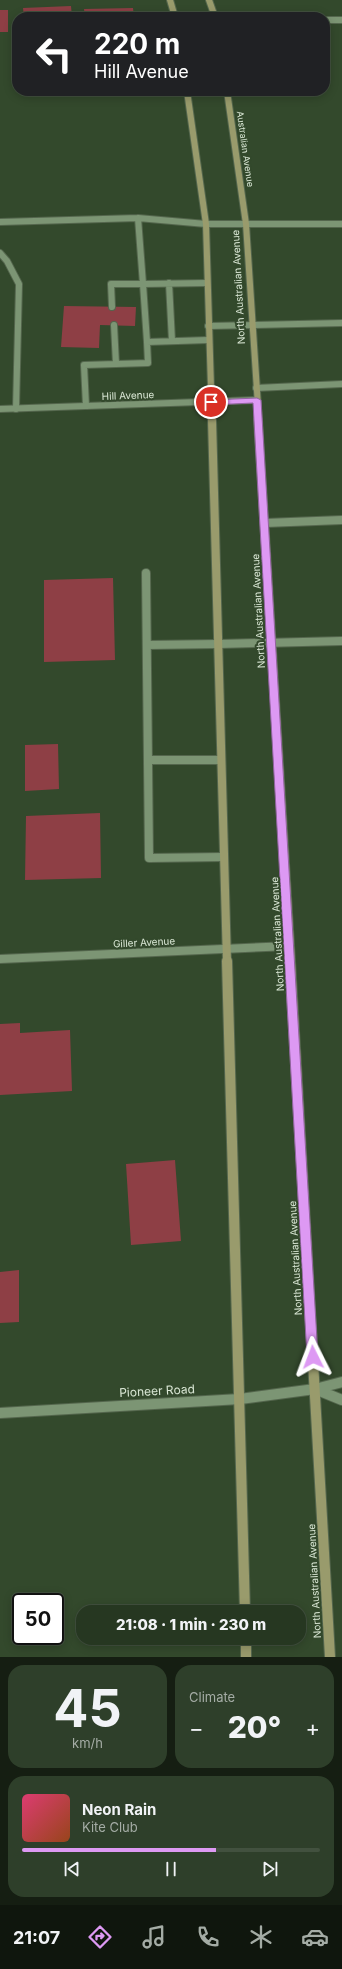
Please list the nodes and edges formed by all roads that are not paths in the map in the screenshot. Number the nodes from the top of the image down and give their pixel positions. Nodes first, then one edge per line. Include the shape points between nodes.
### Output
1 (170, 0) edge
2 (209, 0) edge
3 (174, 12) edge
4 (213, 12) edge
5 (330, 20) edge
6 (342, 20) edge
7 (189, 96) edge
8 (229, 96) edge
9 (245, 210) joint
10 (138, 218) junction
11 (0, 222) edge
12 (206, 224) junction
13 (246, 224) junction
14 (342, 224) edge
15 (0, 253) edge
16 (169, 283) junction
17 (207, 283) junction
18 (143, 284) junction
19 (112, 307) dead end
20 (342, 323) edge
21 (114, 325) dead end
22 (208, 326) junction
23 (252, 326) junction
24 (208, 340) junction
25 (172, 341) junction
26 (146, 342) junction
27 (116, 364) junction
28 (342, 384) edge
29 (256, 388) junction
30 (257, 400) junction
31 (211, 402) junction
32 (86, 406) junction
33 (0, 409) edge
34 (16, 409) junction
35 (342, 520) edge
36 (265, 523) junction
37 (146, 573) dead end
38 (342, 641) edge
39 (271, 643) junction
40 (218, 644) junction
41 (147, 645) junction
42 (148, 760) junction
43 (221, 760) junction
44 (224, 857) junction
45 (290, 946) junction
46 (226, 949) junction
47 (0, 960) edge
48 (342, 1382) edge
49 (315, 1389) junction
50 (240, 1400) junction
51 (342, 1400) edge
52 (0, 1413) edge
53 (245, 1605) edge
54 (246, 1645) edge
55 (246, 1657) edge
56 (330, 1657) edge

1 - 3 main road
2 - 4 main road
5 - 6 street
7 - 12 main road
8 - 9 main road, Australian Avenue
9 - 13 main road, North Australian Avenue
10 - 11 street
10 - 12 street
10 - 18 street
12 - 13 street
12 - 17 main road
13 - 14 street
13 - 23 main road, North Australian Avenue
15 - 34 street via 19,284
16 - 17 street
16 - 18 street
16 - 25 street
17 - 22 main road
18 - 19 street via 110,284
18 - 26 street
20 - 23 street
21 - 27 street
22 - 23 street
22 - 24 main road
23 - 29 main road, North Australian Avenue
24 - 25 street
24 - 31 main road
25 - 26 street
26 - 27 street via 148,363
27 - 32 street via 84,365
28 - 29 street
29 - 30 main road, North Australian Avenue
30 - 31 street, Hill Avenue
30 - 36 main road, North Australian Avenue
31 - 32 street, Hill Avenue
31 - 40 main road
32 - 34 street, Hill Avenue
33 - 34 street, Hill Avenue
35 - 36 street
36 - 39 main road, North Australian Avenue
37 - 41 street
38 - 39 street
39 - 40 street
39 - 45 main road, North Australian Avenue
40 - 41 street
40 - 43 main road
41 - 42 street
42 - 43 street
42 - 44 street via 149,858
43 - 44 main road
44 - 46 main road
45 - 46 street, Giller Avenue
45 - 49 main road, North Australian Avenue
46 - 47 street, Giller Avenue
46 - 50 main road
48 - 49 street, Pioneer Road
49 - 50 street, Pioneer Road
49 - 51 street
49 - 56 main road, North Australian Avenue
50 - 52 street, Pioneer Road
50 - 53 main road
54 - 55 main road

